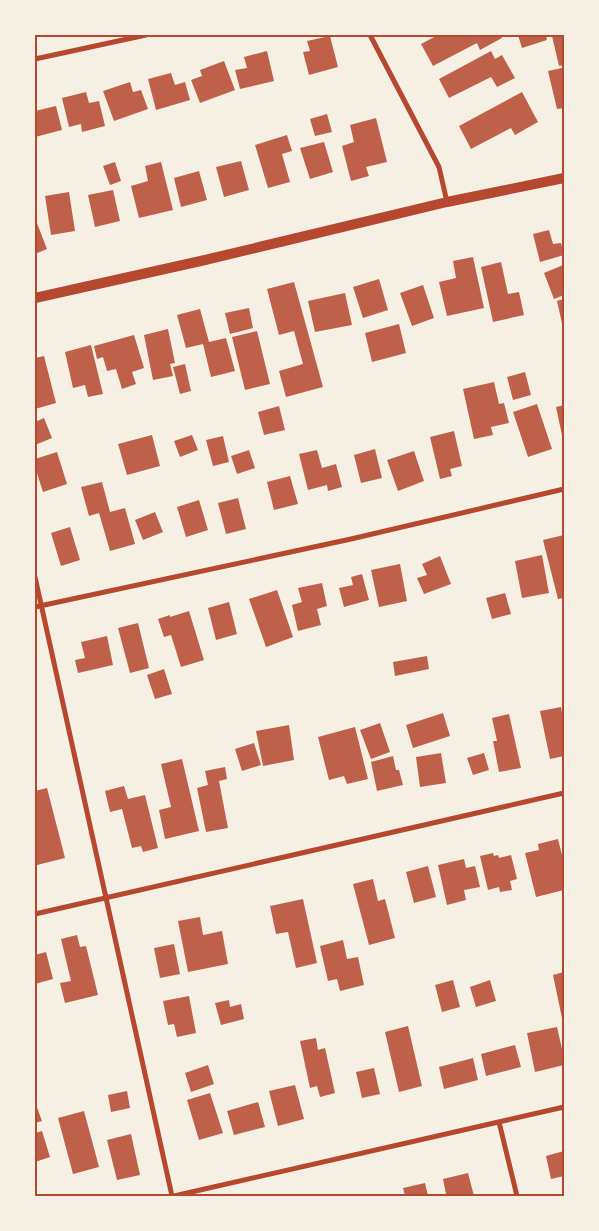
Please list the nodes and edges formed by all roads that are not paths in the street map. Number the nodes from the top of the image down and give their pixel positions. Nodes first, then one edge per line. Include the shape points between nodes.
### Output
1 (146, 35) edge
2 (370, 35) edge
3 (35, 59) edge
4 (564, 178) edge
5 (447, 202) junction
6 (35, 298) edge
7 (564, 489) edge
8 (35, 577) edge
9 (41, 605) junction
10 (35, 607) edge
11 (564, 793) edge
12 (106, 898) junction
13 (35, 914) edge
14 (564, 1107) edge
15 (499, 1122) junction
16 (173, 1196) edge
17 (517, 1196) edge

1 - 3 street
2 - 5 street via 438,167
4 - 5 main road
5 - 6 main road
7 - 9 street via 351,539
8 - 9 street
9 - 10 street
9 - 12 street
11 - 12 street
12 - 13 street
12 - 16 street
14 - 15 street
15 - 16 street
15 - 17 street

